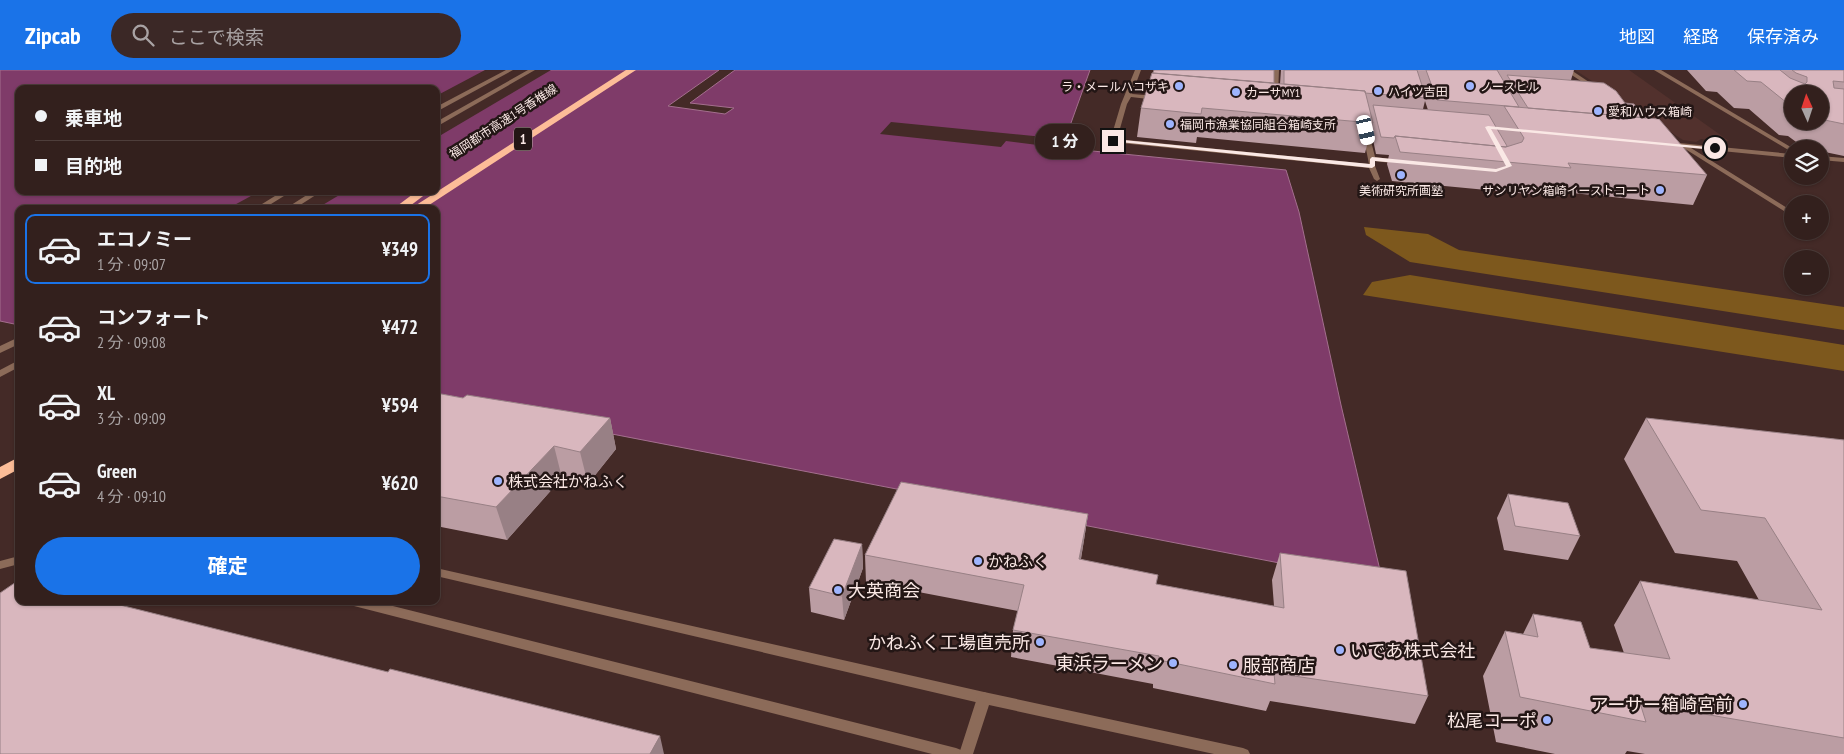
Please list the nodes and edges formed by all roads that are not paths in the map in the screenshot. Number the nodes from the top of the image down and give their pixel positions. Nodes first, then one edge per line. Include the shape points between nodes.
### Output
1 (510, 70) edge
2 (532, 70) edge
3 (632, 70) edge
4 (1138, 70) edge
5 (1276, 70) edge
6 (1567, 70) edge
7 (1657, 70) edge
8 (1587, 93) edge
9 (1128, 95) junction
10 (1168, 99) edge
11 (440, 108) edge
12 (1275, 108) edge
13 (440, 123) edge
14 (1364, 124) edge
15 (1667, 135) edge
16 (1663, 143) edge
17 (1682, 145) junction
18 (1784, 145) edge
19 (1784, 155) edge
20 (475, 158) dead end
21 (1829, 159) edge
22 (1844, 160) edge
23 (1403, 162) edge
24 (1372, 163) junction
25 (1377, 180) dead end
26 (440, 181) edge
27 (440, 192) edge
28 (282, 195) edge
29 (312, 195) edge
30 (419, 195) edge
31 (436, 195) edge
32 (264, 205) edge
33 (295, 205) edge
34 (404, 205) edge
35 (420, 205) edge
36 (1784, 209) edge
37 (15, 342) edge
38 (0, 350) edge
39 (15, 365) edge
40 (0, 374) edge
41 (15, 457) edge
42 (15, 465) edge
43 (0, 466) edge
44 (0, 474) edge
45 (15, 561) edge
46 (0, 564) edge
47 (440, 573) edge
48 (370, 605) edge
49 (984, 698) junction
50 (956, 754) edge
51 (966, 754) edge
52 (1243, 754) edge

1 - 11 street
2 - 13 street
3 - 27 highway, 福岡都市高速1号香椎線 / 1
4 - 9 street
5 - 12 street
6 - 8 street via 1597,92
7 - 18 street
9 - 10 street
9 - 24 street via 1113,141
14 - 24 street
15 - 17 street
16 - 17 street
17 - 19 street
17 - 36 street
20 - 26 highway, 福岡都市高速1号香椎線
21 - 22 street
23 - 24 street
24 - 25 street
28 - 32 street
29 - 33 street
30 - 34 highway
31 - 35 highway, 福岡都市高速1号香椎線 / 1
37 - 38 street
39 - 40 street
41 - 43 highway
42 - 44 highway
45 - 46 street
47 - 49 street
48 - 50 street
49 - 51 street
49 - 52 street

